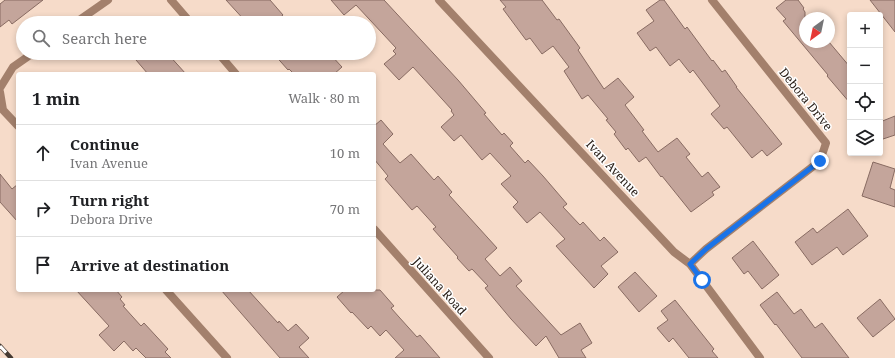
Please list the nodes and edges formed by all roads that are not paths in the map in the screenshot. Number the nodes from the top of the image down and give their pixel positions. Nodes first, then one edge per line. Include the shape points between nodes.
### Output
1 (108, 0) edge
2 (170, 0) edge
3 (439, 0) edge
4 (712, 0) edge
5 (85, 16) edge
6 (185, 16) edge
7 (23, 60) edge
8 (224, 60) edge
9 (234, 72) edge
10 (0, 88) edge
11 (0, 92) edge
12 (16, 124) edge
13 (376, 231) edge
14 (690, 264) junction
15 (168, 292) edge
16 (227, 358) edge
17 (489, 358) edge
18 (760, 358) edge

1 - 5 street
2 - 6 street
3 - 14 street, Ivan Avenue via 674,252
4 - 14 street, Debora Drive via 826,143 820,161
7 - 10 street via 13,67
8 - 9 street
11 - 12 street via 3,110
13 - 17 street, Juliana Road
14 - 18 street, Ivan Avenue
15 - 16 street

